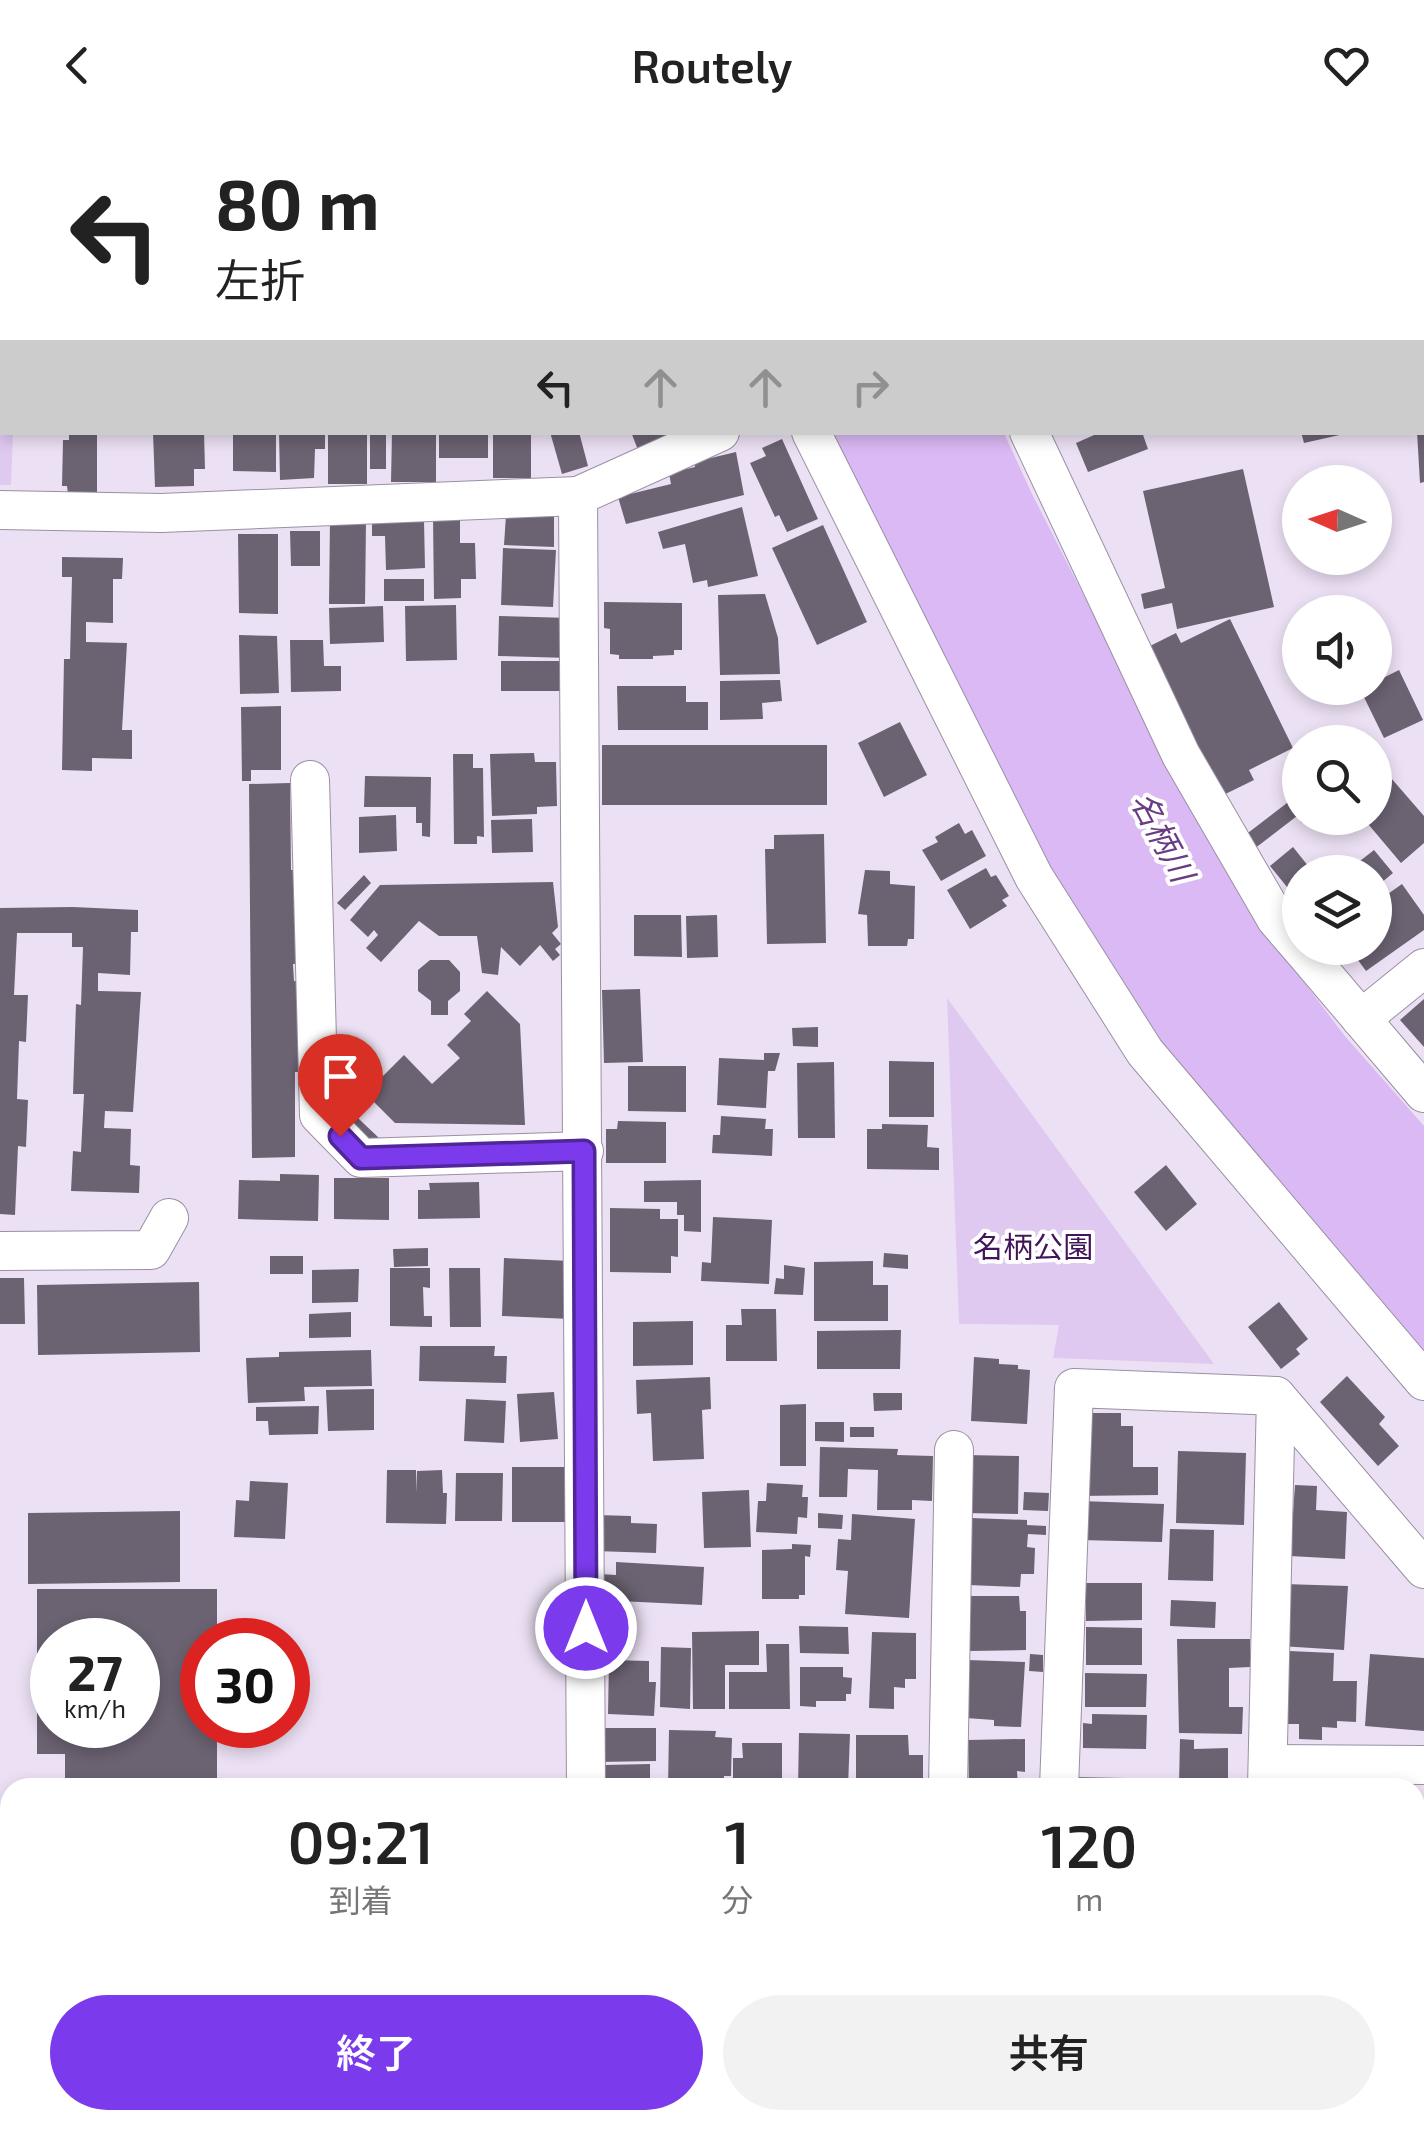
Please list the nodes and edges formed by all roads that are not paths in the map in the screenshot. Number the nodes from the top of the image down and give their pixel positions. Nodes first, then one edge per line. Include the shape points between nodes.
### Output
1 (713, 435) edge
2 (813, 435) edge
3 (1031, 435) edge
4 (578, 496) junction
5 (0, 510) edge
6 (310, 780) dead end
7 (1282, 925) edge
8 (1316, 965) edge
9 (1424, 968) edge
10 (1362, 1019) junction
11 (1424, 1093) edge
12 (584, 1151) junction
13 (169, 1218) dead end
14 (0, 1252) edge
15 (1424, 1381) edge
16 (1276, 1396) junction
17 (954, 1450) dead end
18 (1424, 1570) edge
19 (1424, 1765) edge
20 (1268, 1776) edge
21 (586, 1778) edge
22 (948, 1778) edge
23 (1060, 1778) edge

1 - 4 street
2 - 15 street via 1034,877 1145,1052
3 - 7 street via 1181,755
4 - 5 street via 160,514
4 - 12 street
6 - 12 street via 319,1115 361,1158
8 - 10 street
9 - 10 street
10 - 11 street
12 - 21 street
13 - 14 street via 151,1250
16 - 18 street
16 - 20 street
16 - 23 street via 1074,1388
17 - 22 street
19 - 20 street

